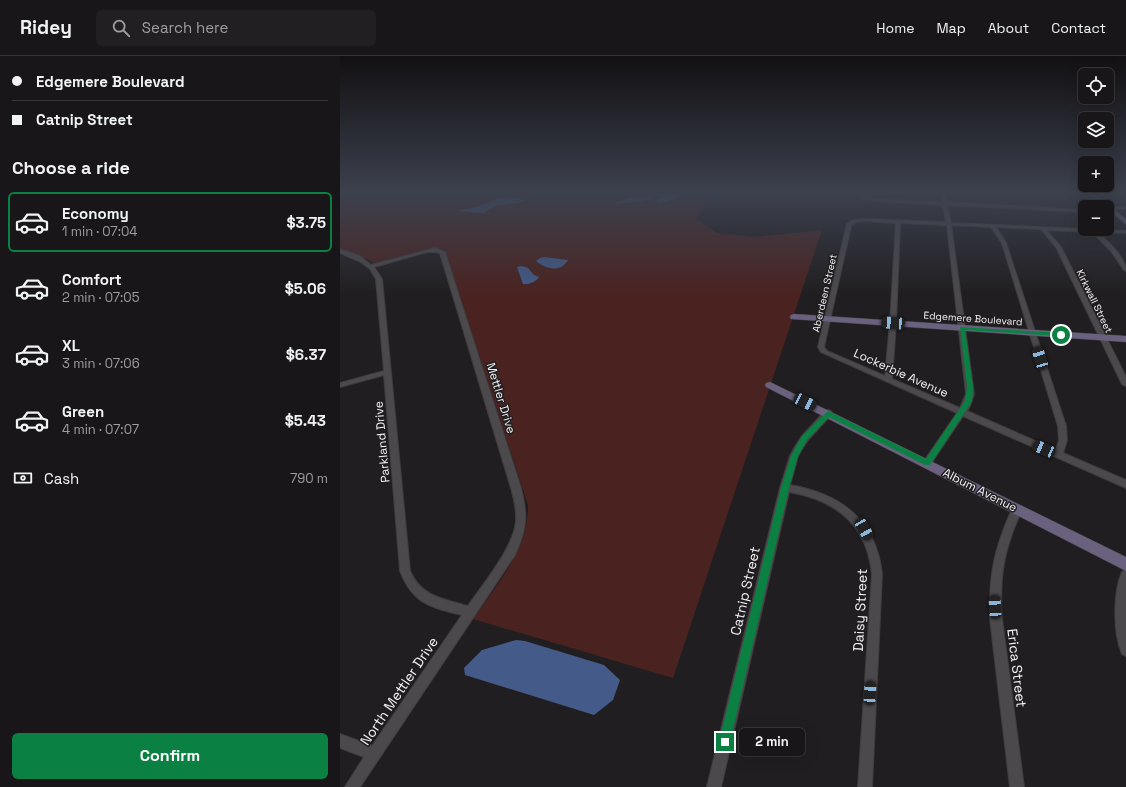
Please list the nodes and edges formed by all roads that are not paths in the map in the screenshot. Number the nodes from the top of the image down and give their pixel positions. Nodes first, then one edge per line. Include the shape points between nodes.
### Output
1 (849, 227) edge
2 (898, 227) edge
3 (948, 227) edge
4 (994, 227) edge
5 (1012, 227) edge
6 (1043, 229) junction
7 (1078, 230) edge
8 (1114, 232) edge
9 (1126, 232) edge
10 (1099, 236) edge
11 (340, 251) edge
12 (372, 266) junction
13 (1126, 269) edge
14 (794, 317) dead end
15 (827, 319) junction
16 (893, 323) junction
17 (962, 328) junction
18 (1032, 333) junction
19 (1103, 337) junction
20 (1126, 339) edge
21 (822, 348) joint
22 (388, 372) junction
23 (888, 380) junction
24 (1126, 384) edge
25 (340, 385) edge
26 (770, 385) dead end
27 (962, 413) junction
28 (828, 414) junction
29 (1058, 455) junction
30 (927, 463) junction
31 (1126, 484) edge
32 (785, 488) junction
33 (1017, 509) junction
34 (1126, 564) edge
35 (1126, 575) edge
36 (471, 612) junction
37 (1126, 650) edge
38 (340, 741) edge
39 (374, 754) junction
40 (352, 787) edge
41 (714, 787) edge
42 (865, 787) edge
43 (1017, 787) edge

1 - 15 street, Aberdeen Street
2 - 16 street
3 - 17 street
4 - 18 street via 1004,243
5 - 6 street
6 - 7 street
6 - 19 street, Kirkwall Street via 1058,247
8 - 9 street
10 - 13 street
11 - 12 street
12 - 22 street, Parkland Drive via 379,279
12 - 36 street, Mettler Drive via 427,251 442,252 516,488 522,515 520,532 511,552
14 - 15 street, Edgemere Boulevard
15 - 16 street, Edgemere Boulevard
15 - 21 street, Aberdeen Street
16 - 17 street, Edgemere Boulevard
16 - 23 street
17 - 18 street, Edgemere Boulevard
17 - 27 street via 970,394
18 - 19 street, Edgemere Boulevard
18 - 29 street via 1063,430
19 - 20 street, Edgemere Boulevard
19 - 24 street, Kirkwall Street
21 - 23 street, Lockerbie Avenue via 824,352
22 - 25 street
22 - 36 street, Parkland Drive via 407,579 420,595 429,600
23 - 27 street, Lockerbie Avenue
26 - 28 street, Album Avenue
27 - 29 street, Lockerbie Avenue
27 - 30 street
28 - 30 street, Album Avenue
28 - 32 street, Catnip Street via 799,447
29 - 31 street, Lockerbie Avenue
30 - 33 street, Album Avenue
32 - 41 street, Catnip Street
32 - 42 street, Daisy Street via 823,497 848,513 864,529 877,559
33 - 34 street, Album Avenue
33 - 43 street, Erica Street via 1000,551 994,595
35 - 37 street via 1121,605
36 - 39 street, North Mettler Drive
38 - 39 street
39 - 40 street, North Mettler Drive

